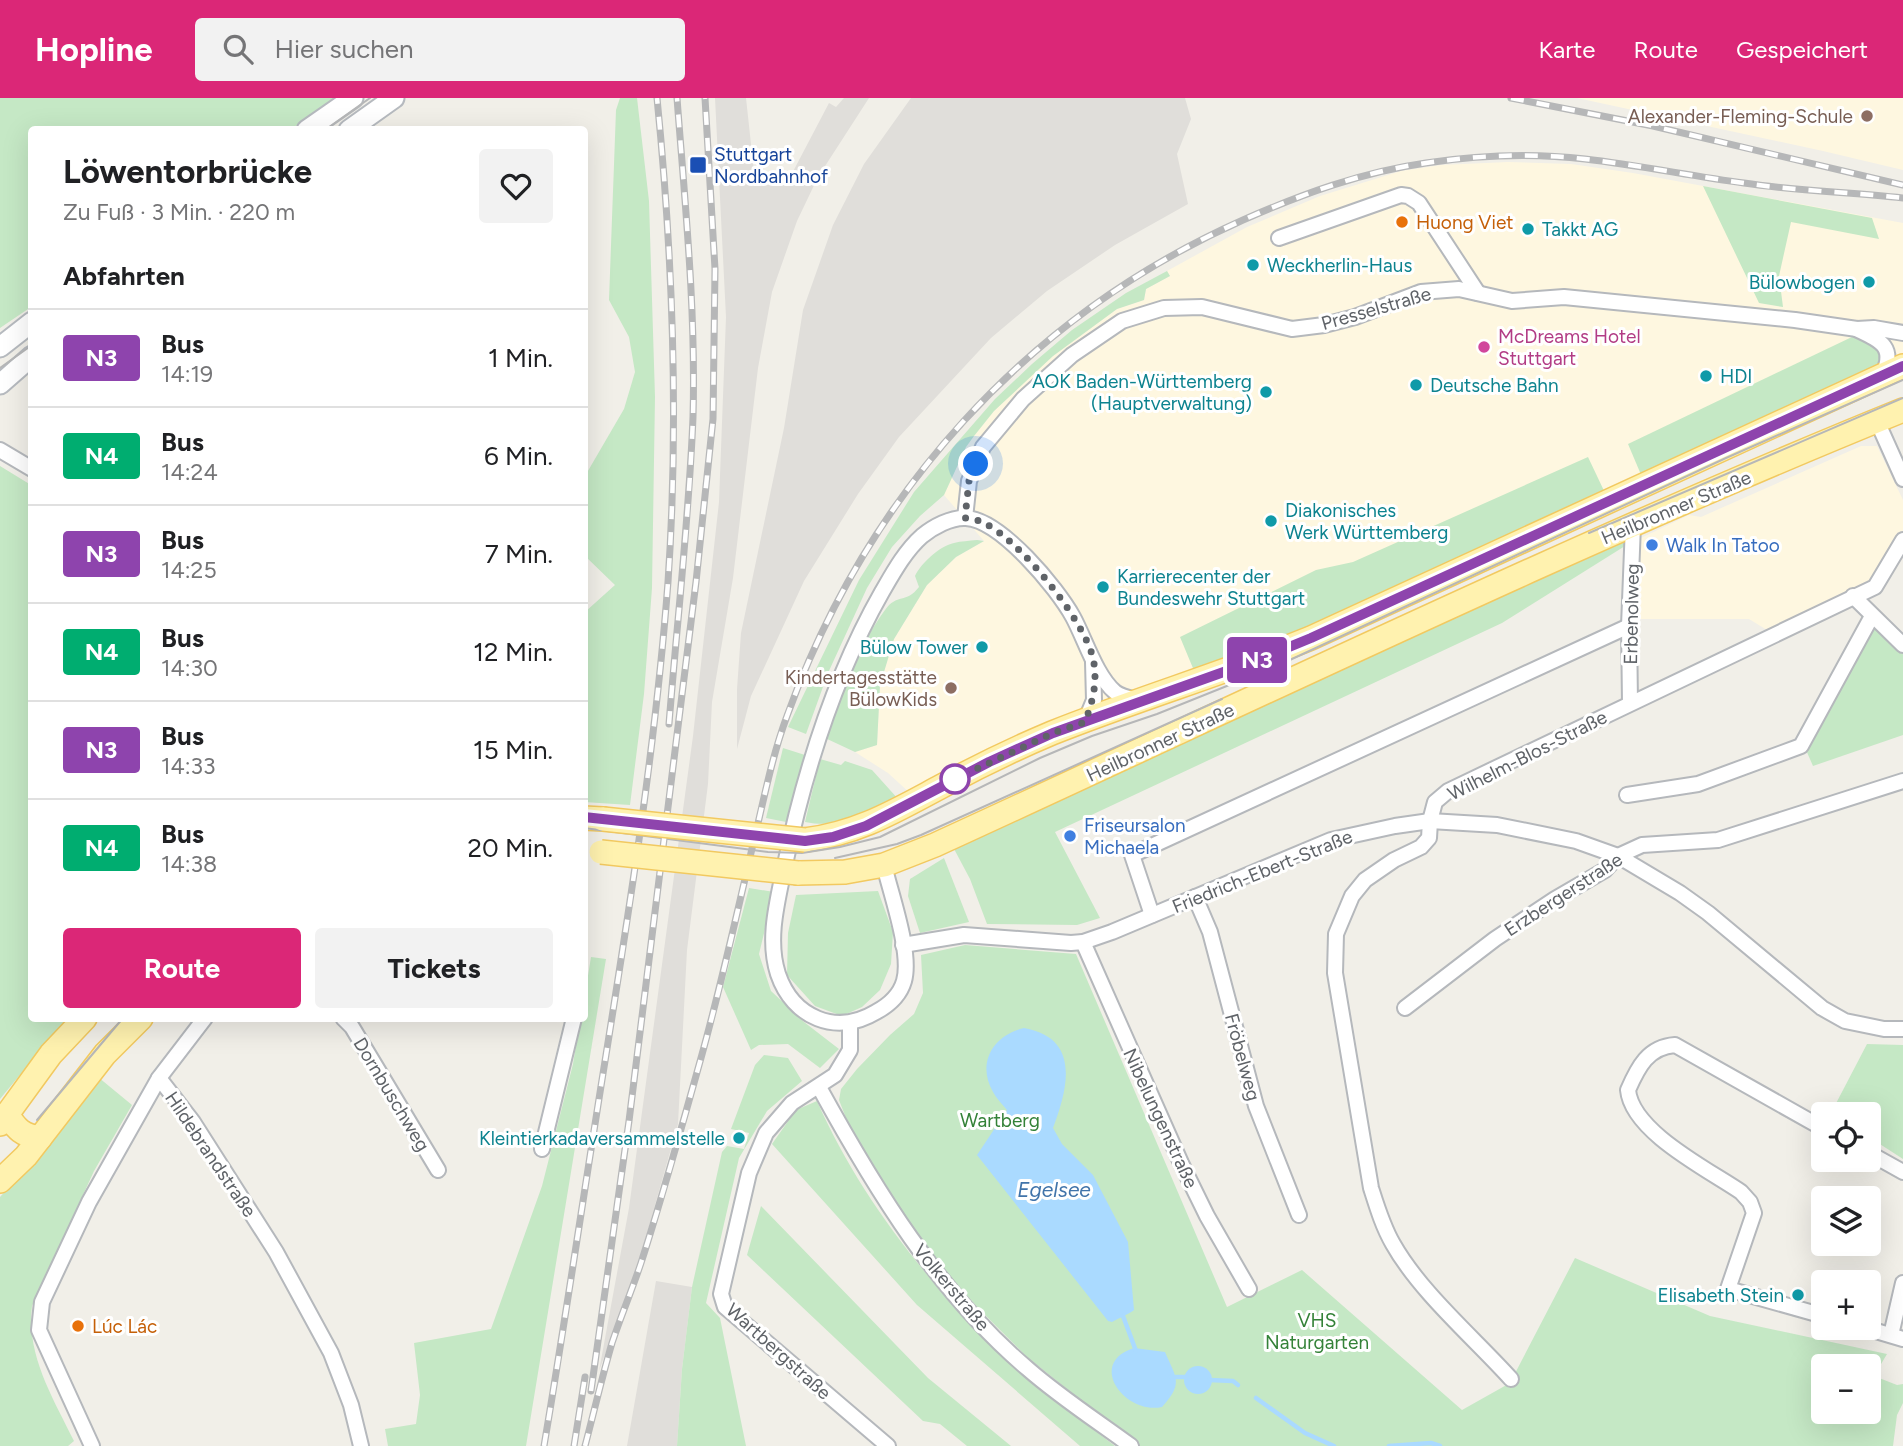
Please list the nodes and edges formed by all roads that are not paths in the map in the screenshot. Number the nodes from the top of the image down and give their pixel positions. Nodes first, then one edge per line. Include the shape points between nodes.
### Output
1 (353, 98) edge
2 (394, 98) edge
3 (313, 126) edge
4 (355, 126) edge
5 (1279, 238) dead end
6 (1478, 293) junction
7 (28, 325) edge
8 (1857, 329) junction
9 (1903, 333) edge
10 (0, 347) edge
11 (28, 360) edge
12 (1893, 371) edge
13 (0, 384) edge
14 (1903, 410) edge
15 (1877, 421) junction
16 (0, 450) edge
17 (28, 467) edge
18 (1903, 479) edge
19 (965, 518) junction
20 (1633, 525) junction
21 (1903, 540) edge
22 (1853, 596) junction
23 (1872, 616) junction
24 (1629, 626) junction
25 (1903, 645) edge
26 (1093, 657) junction
27 (1141, 702) junction
28 (1630, 703) junction
29 (1085, 722) junction
30 (1903, 781) edge
31 (1627, 795) dead end
32 (594, 818) edge
33 (1430, 821) junction
34 (593, 851) edge
35 (1618, 856) junction
36 (884, 865) junction
37 (1195, 897) junction
38 (1152, 915) junction
39 (1083, 942) junction
40 (903, 945) junction
41 (1405, 1008) dead end
42 (81, 1022) edge
43 (137, 1022) edge
44 (202, 1022) edge
45 (347, 1022) edge
46 (573, 1022) edge
47 (850, 1023) junction
48 (1903, 1029) edge
49 (159, 1078) junction
50 (819, 1087) junction
51 (4, 1119) edge
52 (1811, 1122) edge
53 (40, 1138) junction
54 (542, 1149) dead end
55 (1881, 1160) edge
56 (438, 1170) dead end
57 (1903, 1172) edge
58 (0, 1181) edge
59 (1299, 1215) dead end
60 (1903, 1283) edge
61 (1249, 1289) dead end
62 (1811, 1312) edge
63 (1897, 1337) edge
64 (1511, 1379) dead end
65 (92, 1446) edge
66 (361, 1446) edge
67 (888, 1446) edge
68 (1131, 1446) edge

1 - 3 street
2 - 4 street
5 - 6 street via 1408,196 1419,203
6 - 8 street, Presselstraße via 1512,301 1564,297 1623,302
6 - 19 street, Presselstraße via 1459,289 1421,292 1355,317 1292,329 1202,307 1164,309 1122,321 1072,355 1023,399 983,447 969,481
7 - 10 street
8 - 9 street, Presselstraße
8 - 12 street, Presselstraße via 1877,339 1887,351
11 - 13 street
12 - 27 main road, Heilbronner Straße via 1311,638
14 - 15 main road, Heilbronner Straße
15 - 18 street
15 - 20 main road, Heilbronner Straße
16 - 17 street
19 - 26 street via 985,523 1028,560 1072,616
19 - 47 street via 945,522 922,536 890,578 825,716 797,803 773,935 775,961 786,993 797,1006 830,1022
20 - 24 street, Erbenolweg
20 - 36 main road, Heilbronner Straße
21 - 22 street, Wilhelm-Blos-Straße via 1875,587
22 - 23 street
22 - 28 street, Wilhelm-Blos-Straße
23 - 25 street
23 - 31 street via 1801,746 1698,785
24 - 28 street, Erbenolweg
24 - 38 street via 1132,855
26 - 27 street via 1116,693
26 - 29 street via 1094,700
27 - 29 main road, Heilbronner Straße
28 - 33 street, Wilhelm-Blos-Straße via 1448,791 1436,802
29 - 32 main road, Heilbronner Straße, bridge via 989,762 866,826 833,837 805,841
30 - 35 street, Erzbergerstraße via 1718,840 1642,845
33 - 35 street, Friedrich-Ebert-Straße via 1497,825 1576,841
33 - 37 street, Friedrich-Ebert-Straße via 1331,839
33 - 64 street, Wilhelm-Blos-Straße via 1429,838 1421,847 1374,873 1352,896 1336,934 1335,973 1371,1188 1392,1244 1416,1279
34 - 36 main road, Heilbronner Straße, bridge via 797,873
35 - 41 street, Erzbergerstraße via 1605,870 1495,939
35 - 48 street, Friedrich-Ebert-Straße via 1708,913 1822,1008 1845,1021
36 - 40 street
37 - 38 street, Friedrich-Ebert-Straße
37 - 59 street, Fröbelweg via 1210,932 1256,1107
38 - 39 street, Friedrich-Ebert-Straße
39 - 40 street, Friedrich-Ebert-Straße via 964,935
39 - 61 street, Nibelungenstraße via 1181,1163
40 - 47 street via 904,979 898,994 870,1016
42 - 51 main road via 51,1054
43 - 53 main road via 105,1054
44 - 49 street
45 - 56 street, Dornbuschweg
46 - 54 street
47 - 50 street, Wartbergstraße via 850,1050 835,1075
49 - 65 street, Hildebrandstraße via 89,1202 42,1303 39,1330
49 - 66 street, Hildebrandstraße via 193,1122 282,1264 331,1353
50 - 67 street, Wartbergstraße via 792,1103 766,1133 749,1173 721,1294 725,1307
50 - 68 street, Volkerstraße via 908,1235 975,1319 1028,1369
51 - 53 main road via 26,1136
52 - 62 street via 1675,1045 1663,1046 1646,1057 1628,1090 1633,1109 1661,1140 1750,1202 1754,1213 1728,1289
53 - 58 main road
55 - 57 street
60 - 63 street

